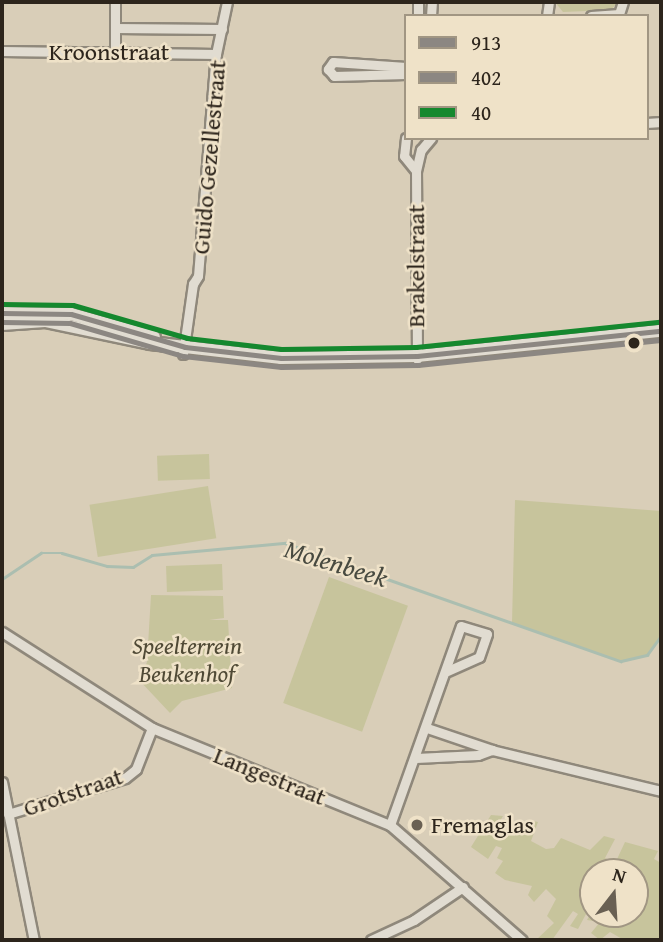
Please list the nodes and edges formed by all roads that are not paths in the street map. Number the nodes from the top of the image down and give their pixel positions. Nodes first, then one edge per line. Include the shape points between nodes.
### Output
1 (116, 2) edge
2 (227, 2) edge
3 (115, 28) junction
4 (222, 29) junction
5 (2, 51) edge
6 (115, 52) junction
7 (216, 54) junction
8 (404, 67) edge
9 (404, 74) edge
10 (406, 140) edge
11 (429, 140) edge
12 (416, 172) junction
13 (2, 313) edge
14 (2, 324) edge
15 (661, 331) edge
16 (150, 339) junction
17 (184, 350) junction
18 (417, 359) junction
19 (2, 632) edge
20 (447, 671) junction
21 (427, 728) junction
22 (152, 729) junction
23 (492, 750) junction
24 (416, 758) junction
25 (2, 782) edge
26 (661, 791) edge
27 (8, 814) junction
28 (390, 825) junction
29 (463, 887) junction
30 (34, 940) edge
31 (371, 940) edge
32 (522, 940) edge

1 - 3 street
2 - 4 street, Guido Gezellestraat
3 - 4 street, Kroonstraat
3 - 6 street
4 - 7 street, Guido Gezellestraat
5 - 6 street, Kroonstraat
6 - 7 street, Kroonstraat
7 - 17 street, Guido Gezellestraat via 205,155 210,170
8 - 9 street via 333,62 328,69 334,76
10 - 12 street, Brakelstraat via 404,156
11 - 12 street, Brakelstraat via 421,150
12 - 18 street, Brakelstraat
13 - 16 main road via 71,314
14 - 16 main road via 60,323
15 - 18 main road
16 - 17 main road
17 - 18 main road via 281,358
19 - 22 street, Langestraat
20 - 20 street via 461,626 487,634 479,657
20 - 21 street
21 - 23 street
21 - 24 street
22 - 27 street, Grotstraat via 136,769 125,778
22 - 28 street, Langestraat
23 - 24 street via 478,755
23 - 26 street
24 - 28 street
25 - 27 street
27 - 30 street
28 - 29 street, Langestraat
29 - 31 street via 414,920
29 - 32 street, Langestraat

